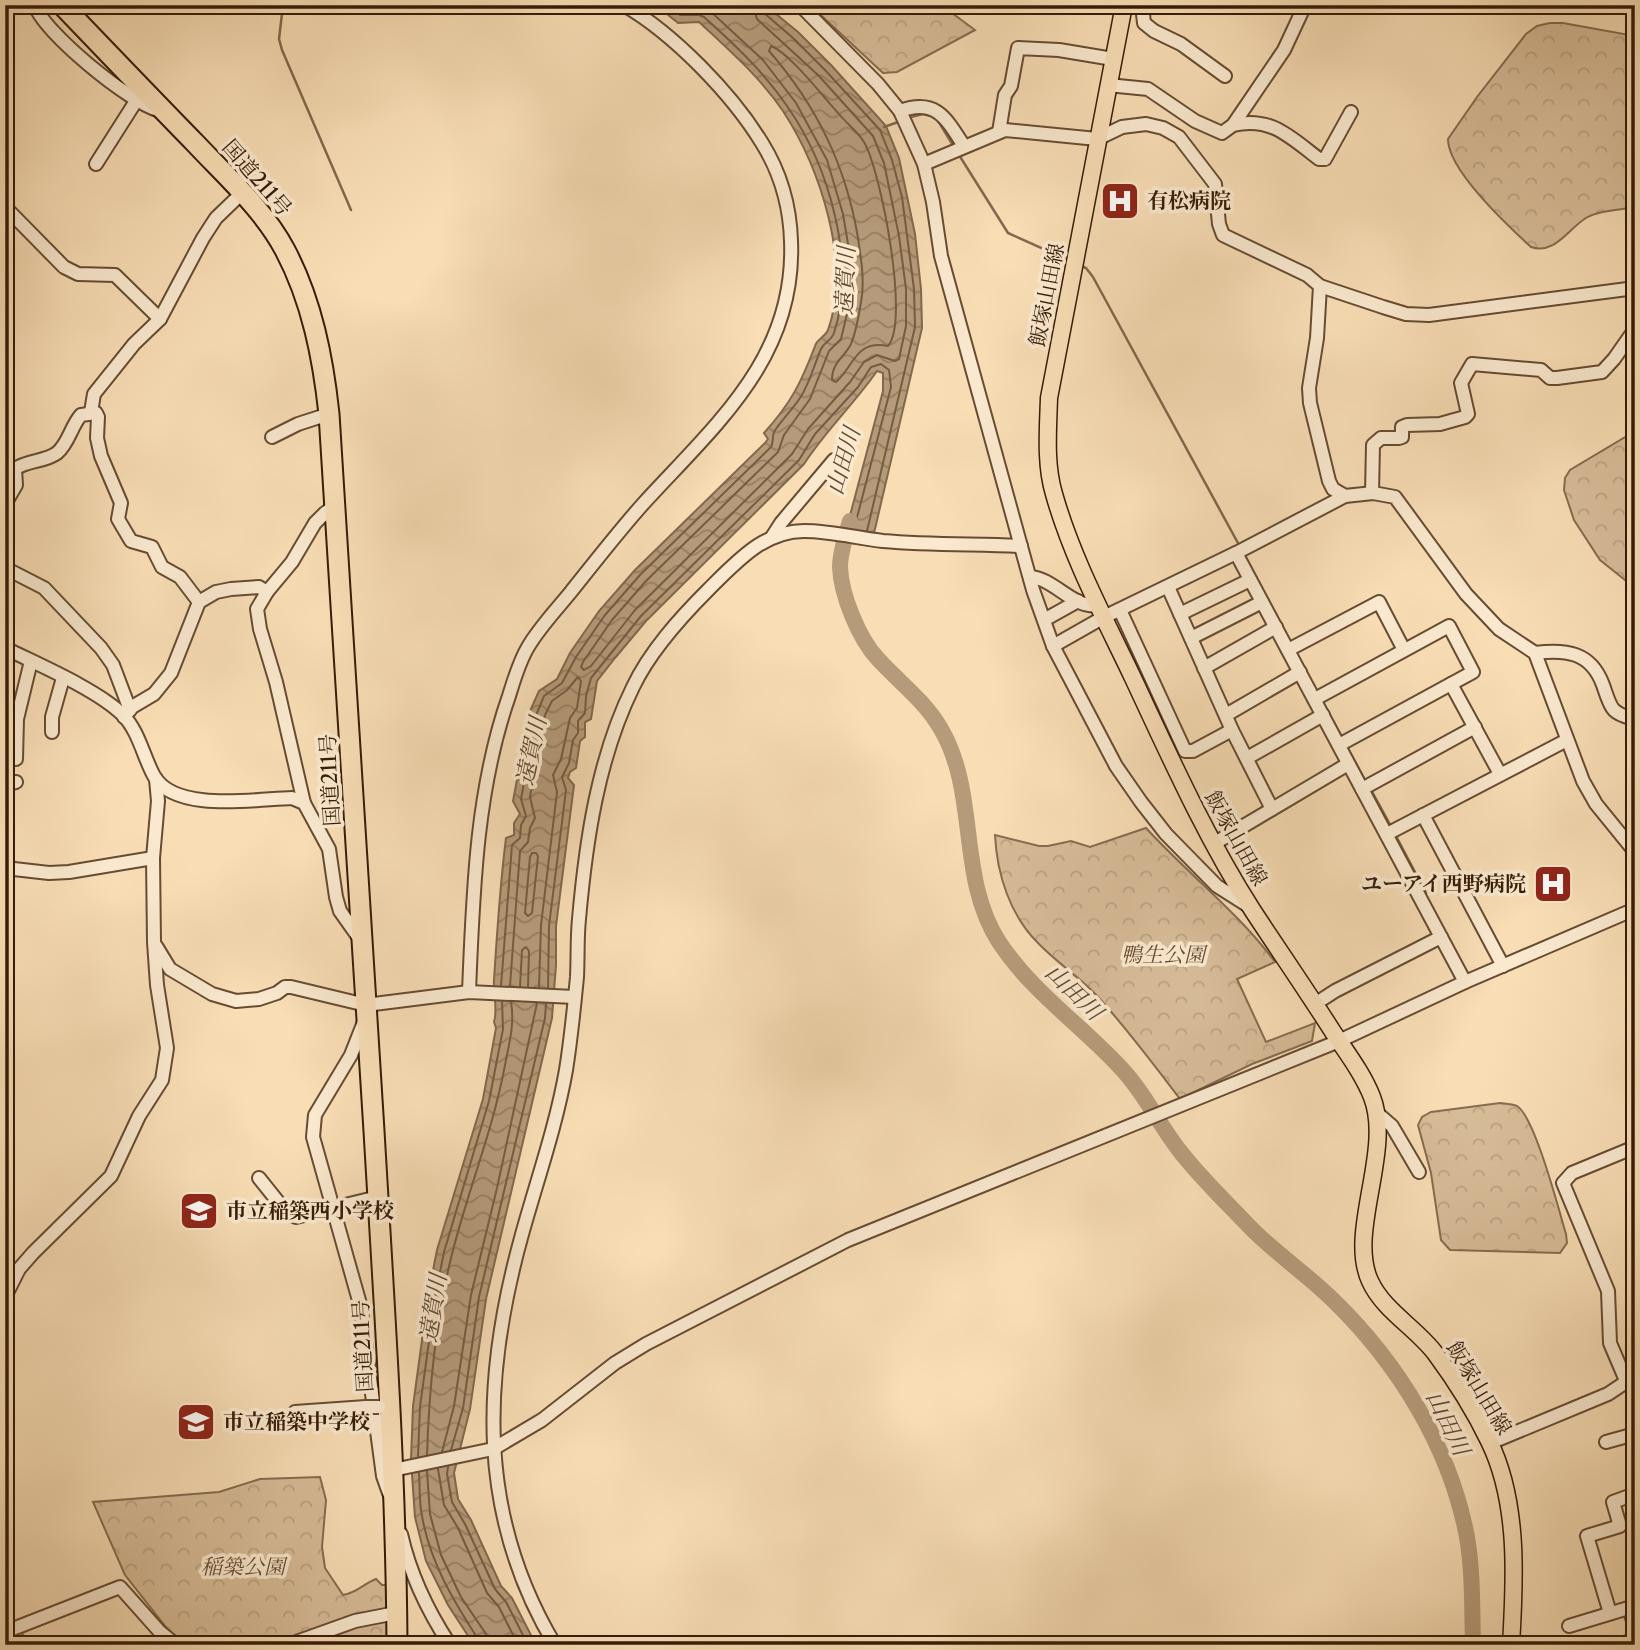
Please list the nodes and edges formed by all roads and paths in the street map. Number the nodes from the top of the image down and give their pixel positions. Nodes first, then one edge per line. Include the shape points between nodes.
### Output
1 (35, 5) edge
2 (62, 5) edge
3 (624, 5) edge
4 (800, 5) edge
5 (1124, 5) edge
6 (1142, 5) edge
7 (1305, 5) edge
8 (1113, 59) junction
9 (1225, 76) dead end
10 (1108, 85) junction
11 (136, 100) junction
12 (164, 111) junction
13 (900, 111) junction
14 (1351, 112) dead end
15 (1233, 125) junction
16 (999, 131) junction
17 (1097, 138) junction
18 (959, 149) junction
19 (96, 164) dead end
20 (923, 164) junction
21 (242, 193) junction
22 (5, 207) edge
23 (1320, 286) junction
24 (1635, 289) edge
25 (160, 319) junction
26 (1635, 329) edge
27 (91, 412) junction
28 (329, 414) junction
29 (272, 437) dead end
30 (834, 460) dead end
31 (10, 472) edge
32 (1372, 493) junction
33 (1345, 496) junction
34 (5, 504) edge
35 (335, 506) junction
36 (772, 537) junction
37 (1021, 546) junction
38 (1236, 553) junction
39 (5, 568) edge
40 (1030, 577) junction
41 (1250, 580) junction
42 (1168, 587) junction
43 (267, 592) junction
44 (1077, 601) junction
45 (199, 602) junction
46 (1262, 602) junction
47 (1120, 610) junction
48 (1102, 611) junction
49 (1180, 614) junction
50 (1044, 620) junction
51 (1276, 627) junction
52 (1191, 638) junction
53 (1053, 646) junction
54 (5, 648) edge
55 (1288, 650) junction
56 (1404, 650) junction
57 (1535, 653) junction
58 (31, 661) junction
59 (1204, 668) junction
60 (1300, 672) junction
61 (63, 678) junction
62 (1451, 684) junction
63 (1315, 699) junction
64 (127, 713) junction
65 (1226, 715) junction
66 (1323, 715) junction
67 (1635, 719) edge
68 (1475, 727) junction
69 (1232, 730) junction
70 (52, 732) dead end
71 (1566, 740) junction
72 (1339, 745) junction
73 (1247, 758) junction
74 (16, 759) dead end
75 (1348, 764) junction
76 (1500, 774) junction
77 (156, 779) junction
78 (1362, 789) junction
79 (304, 803) junction
80 (1272, 809) junction
81 (1423, 815) junction
82 (1387, 834) junction
83 (1215, 843) junction
84 (1635, 852) edge
85 (153, 858) junction
86 (6, 865) edge
87 (1251, 908) junction
88 (1635, 909) edge
89 (1441, 937) junction
90 (154, 942) junction
91 (362, 942) junction
92 (1503, 966) junction
93 (1465, 982) junction
94 (472, 992) junction
95 (572, 996) junction
96 (1315, 1004) junction
97 (367, 1009) junction
98 (1339, 1041) junction
99 (1377, 1113) junction
100 (1635, 1147) edge
101 (1419, 1172) dead end
102 (259, 1178) dead end
103 (378, 1197) junction
104 (333, 1207) junction
105 (5, 1297) edge
106 (1631, 1379) edge
107 (378, 1407) junction
108 (295, 1412) dead end
109 (1635, 1434) edge
110 (1605, 1441) dead end
111 (1490, 1443) junction
112 (493, 1449) junction
113 (396, 1470) junction
114 (1635, 1494) edge
115 (394, 1503) junction
116 (1632, 1607) edge
117 (396, 1612) junction
118 (1610, 1613) junction
119 (1569, 1626) dead end
120 (1635, 1627) edge
121 (5, 1632) edge
122 (1635, 1640) edge
123 (176, 1645) edge
124 (288, 1645) edge
125 (397, 1645) edge
126 (450, 1645) edge
127 (555, 1645) edge
128 (1511, 1645) edge
129 (1617, 1645) edge

1 - 11 street via 40,18 82,58
2 - 12 highway, 国道211号
3 - 94 street via 690,57 748,120 781,181 792,263 773,342 758,371 528,647 492,749 473,903
4 - 13 street
5 - 8 main road, 飯塚山田線
6 - 9 street via 1144,23
7 - 15 street via 1284,50
8 - 10 main road, 飯塚山田線
8 - 16 street via 1018,48
10 - 15 street via 1148,89 1222,133
10 - 17 main road, 飯塚山田線
11 - 12 street
11 - 19 street
12 - 21 highway, 国道211号
13 - 18 street via 915,106 934,109 943,116
13 - 20 street
14 - 15 street via 1325,159 1263,122
16 - 17 street
16 - 18 street
17 - 23 street via 1122,127 1146,124 1179,137 1215,184 1223,234 1307,275
17 - 48 main road, 飯塚山田線 via 1049,398 1047,443 1053,491
18 - 20 street
20 - 37 street via 941,256
21 - 25 street via 216,218
21 - 28 highway, 国道211号 via 271,226 302,289 320,349
22 - 25 street via 64,267 78,274 115,275
23 - 24 street via 1406,314 1429,315
23 - 33 street via 1310,403 1329,481
25 - 27 street via 94,394
26 - 32 street via 1602,372 1550,378 1541,370 1472,364 1461,383 1465,417 1440,424 1407,425 1399,438 1376,440
27 - 31 street via 76,420 56,453
27 - 45 street via 98,417 97,438 121,503 118,519 131,541 152,547 162,567 180,577
28 - 29 street
28 - 35 highway, 国道211号
30 - 36 street
31 - 34 street via 16,485
32 - 33 street
32 - 57 street via 1395,497 1466,594 1499,629
33 - 38 street
35 - 43 street via 315,523
35 - 91 highway, 国道211号
36 - 37 street via 806,531 886,541
36 - 95 street via 695,603 634,684 612,736 591,819
37 - 40 street
38 - 41 street
38 - 42 street
39 - 64 street via 44,588 102,648 113,665
40 - 44 street
40 - 50 street
41 - 46 street
41 - 49 street
42 - 47 street
42 - 49 street
43 - 45 street via 259,587 231,589
43 - 79 street via 257,617
44 - 48 street
44 - 50 street
45 - 64 street via 171,673 154,694
46 - 51 street
46 - 52 street
47 - 48 street
47 - 69 street via 1185,751
48 - 53 street
48 - 83 main road, 飯塚山田線
49 - 52 street
50 - 53 street
51 - 55 street
51 - 59 street
52 - 59 street
53 - 87 street via 1116,766 1141,802 1217,886
54 - 58 street
55 - 56 street via 1379,602
55 - 60 street
56 - 62 street via 1449,626 1473,672
56 - 63 street
57 - 67 street via 1572,652 1586,661 1599,675 1613,710
57 - 71 street
58 - 61 street
58 - 74 street via 17,719
59 - 65 street
60 - 63 street
60 - 65 street
61 - 64 street
61 - 70 street
62 - 68 street
62 - 72 street
63 - 66 street
64 - 77 street
65 - 69 street
66 - 72 street
66 - 73 street
68 - 76 street
68 - 78 street
69 - 73 street
71 - 76 street
71 - 84 street via 1596,804
72 - 75 street
73 - 80 street
75 - 78 street
75 - 80 street
76 - 81 street
77 - 79 street via 193,800 292,798
77 - 85 street
78 - 82 street
79 - 91 street via 329,849 340,911
80 - 83 street
81 - 82 street
81 - 92 street
82 - 89 street
83 - 87 main road, 飯塚山田線
85 - 86 street via 49,873
85 - 90 street
87 - 96 main road, 飯塚山田線
88 - 92 street
89 - 93 street
89 - 96 street
90 - 97 street via 170,970 212,994 236,1001 259,999 291,987
90 - 105 street via 167,1048 162,1080 111,1176 33,1253
91 - 97 highway, 国道211号
92 - 93 street
93 - 98 street
94 - 95 street
94 - 97 street
95 - 112 street via 566,1072 505,1302 493,1393
96 - 98 main road, 飯塚山田線
97 - 103 highway, 国道211号
97 - 104 street via 351,1055 315,1115 315,1148
98 - 99 main road, 飯塚山田線
98 - 112 street via 848,1240 646,1344 542,1420
99 - 101 street via 1392,1126
99 - 111 main road, 飯塚山田線 via 1364,1239 1370,1283 1431,1348
100 - 106 street via 1572,1173 1563,1183 1608,1291 1611,1343
102 - 104 street via 287,1213 296,1217
103 - 104 street
103 - 107 highway, 国道211号
104 - 115 street via 360,1304 383,1476
106 - 111 street via 1608,1394
107 - 108 street
107 - 113 highway, 国道211号
109 - 110 street
111 - 128 main road, 飯塚山田線 via 1510,1519
112 - 113 street
112 - 127 street via 501,1513 514,1560
113 - 115 highway, 国道211号
114 - 118 street via 1613,1502 1620,1526 1587,1535
115 - 117 highway, 国道211号
115 - 126 street via 408,1564
116 - 118 street
116 - 120 street
117 - 124 street
117 - 125 highway, 国道211号
118 - 119 street
121 - 123 street via 120,1587
122 - 129 street

